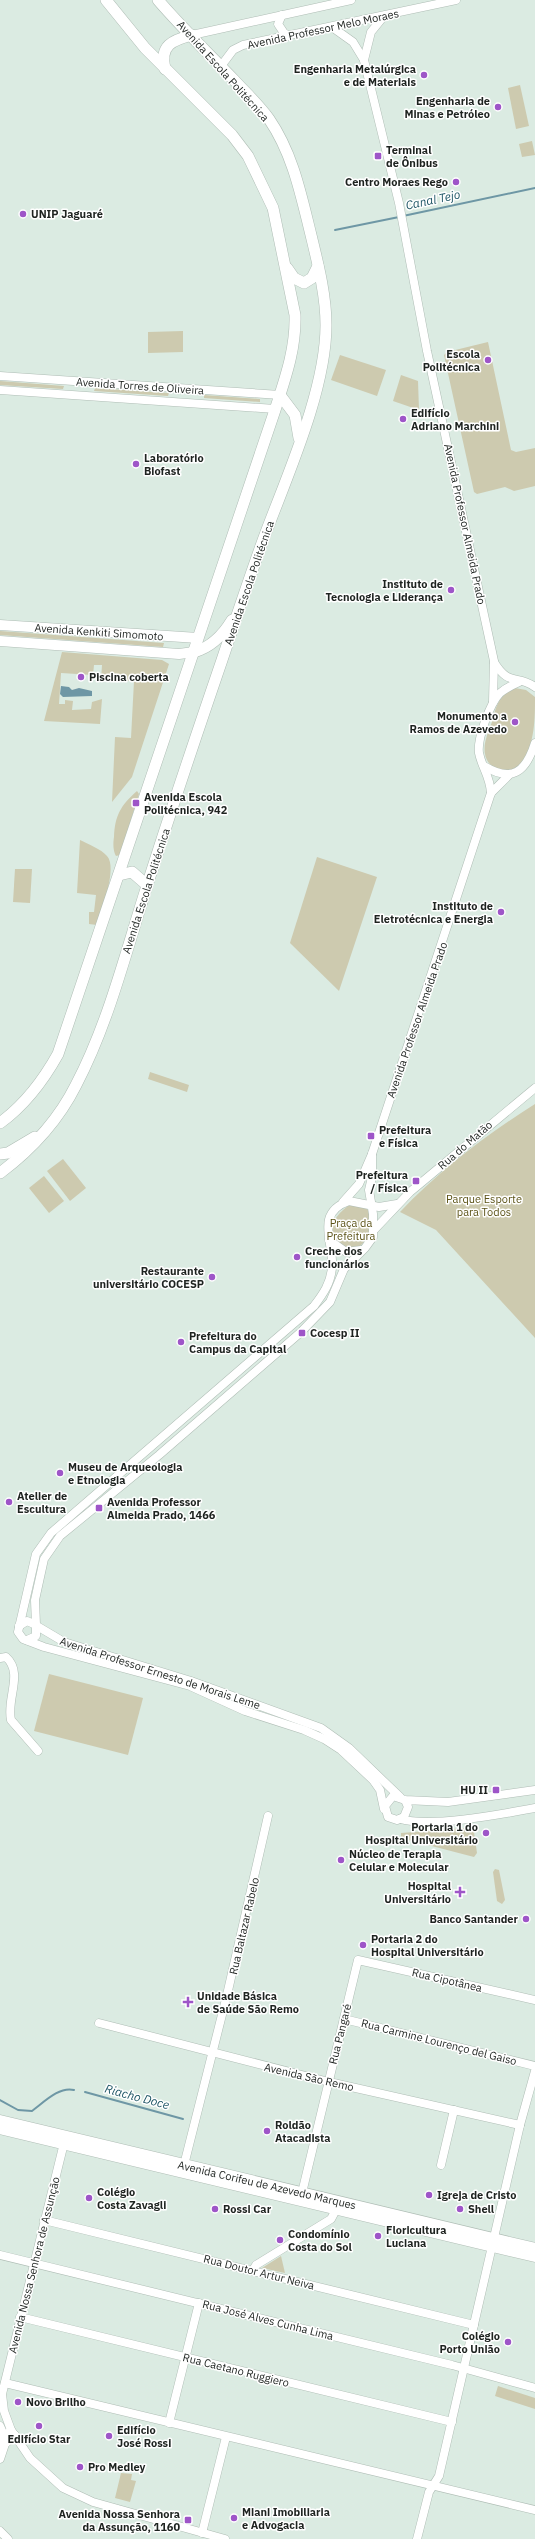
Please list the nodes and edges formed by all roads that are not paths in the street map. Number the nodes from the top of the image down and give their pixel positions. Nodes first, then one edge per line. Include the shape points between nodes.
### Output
1 (106, 0) edge
2 (158, 0) edge
3 (351, 0) edge
4 (456, 0) edge
5 (282, 15) junction
6 (384, 16) junction
7 (332, 26) junction
8 (192, 35) junction
9 (289, 36) junction
10 (364, 60) junction
11 (221, 66) junction
12 (165, 69) junction
13 (318, 266) junction
14 (286, 268) junction
15 (0, 376) edge
16 (183, 388) junction
17 (0, 390) edge
18 (280, 395) junction
19 (183, 402) junction
20 (275, 409) junction
21 (299, 442) junction
22 (239, 610) junction
23 (0, 625) edge
24 (12, 626) junction
25 (198, 638) junction
26 (0, 641) edge
27 (11, 642) junction
28 (194, 652) junction
29 (494, 661) junction
30 (519, 682) junction
31 (535, 687) edge
32 (493, 702) junction
33 (535, 743) edge
34 (484, 766) junction
35 (510, 775) junction
36 (490, 794) junction
37 (119, 875) junction
38 (147, 885) junction
39 (535, 1088) edge
40 (0, 1123) edge
41 (50, 1127) junction
42 (0, 1154) edge
43 (372, 1154) junction
44 (0, 1173) edge
45 (342, 1203) junction
46 (397, 1204) junction
47 (370, 1206) junction
48 (374, 1230) junction
49 (327, 1238) junction
50 (365, 1248) junction
51 (161, 1439) junction
52 (154, 1445) junction
53 (170, 1446) junction
54 (159, 1455) junction
55 (37, 1625) junction
56 (19, 1626) junction
57 (27, 1640) junction
58 (0, 1658) edge
59 (38, 1750) dead end
60 (535, 1790) edge
61 (402, 1798) junction
62 (535, 1808) edge
63 (384, 1809) junction
64 (268, 1816) dead end
65 (400, 1819) junction
66 (358, 1960) joint
67 (535, 2000) edge
68 (344, 2019) junction
69 (99, 2023) dead end
70 (212, 2053) junction
71 (535, 2066) edge
72 (535, 2071) edge
73 (328, 2082) junction
74 (454, 2110) junction
75 (0, 2120) edge
76 (520, 2125) junction
77 (0, 2129) edge
78 (65, 2141) junction
79 (441, 2165) dead end
80 (183, 2169) junction
81 (300, 2197) junction
82 (338, 2206) junction
83 (44, 2220) junction
84 (494, 2243) junction
85 (535, 2248) edge
86 (0, 2255) edge
87 (535, 2258) edge
88 (34, 2263) junction
89 (253, 2270) junction
90 (199, 2303) junction
91 (20, 2317) junction
92 (474, 2325) junction
93 (185, 2358) junction
94 (463, 2368) junction
95 (5, 2383) junction
96 (535, 2388) edge
97 (2, 2412) edge
98 (452, 2422) junction
99 (169, 2423) junction
100 (7, 2427) edge
101 (226, 2437) junction
102 (1, 2456) edge
103 (433, 2485) junction
104 (535, 2510) edge
105 (0, 2531) edge
106 (202, 2533) junction
107 (8, 2539) edge
108 (225, 2539) edge
109 (417, 2539) edge

1 - 12 highway via 123,23
2 - 8 highway, Avenida Escola Politécnica
3 - 5 street, Avenida Professor Melo Moraes
4 - 6 street, Avenida Professor Melo Moraes
5 - 8 street, Avenida Professor Melo Moraes
5 - 9 street via 278,24
6 - 7 street, Avenida Professor Melo Moraes
6 - 10 street, Avenida Professor Almeida Prado via 371,32
7 - 9 street, Avenida Professor Melo Moraes
7 - 10 street, Avenida Professor Almeida Prado via 353,42
8 - 11 highway, Avenida Escola Politécnica
8 - 12 highway via 174,39 170,43 163,62
9 - 11 street, Avenida Professor Melo Moraes via 238,48
10 - 29 street, Avenida Professor Almeida Prado via 399,203 427,351
11 - 13 highway, Avenida Escola Politécnica via 269,119 282,142 301,192
12 - 14 highway via 232,135 248,156 273,208
13 - 14 highway via 312,278 304,283 294,278
13 - 21 highway, Avenida Escola Politécnica via 326,325 324,346 314,394
14 - 18 highway via 295,332
15 - 16 street, Avenida Torres de Oliveira
16 - 18 street, Avenida Torres de Oliveira
16 - 19 street
17 - 19 street, Avenida Torres de Oliveira
18 - 20 highway
18 - 21 highway via 295,415
19 - 20 street, Avenida Torres de Oliveira
20 - 25 highway
21 - 22 highway, Avenida Escola Politécnica
22 - 28 highway via 218,638
22 - 38 highway, Avenida Escola Politécnica
23 - 24 main road, Avenida Kenkiti Simomoto
24 - 25 main road, Avenida Kenkiti Simomoto
24 - 27 main road
25 - 28 highway
26 - 27 main road, Avenida Kenkiti Simomoto
27 - 28 main road, Avenida Kenkiti Simomoto via 179,654
28 - 37 highway
29 - 30 street, Avenida Professor Almeida Prado via 501,674
29 - 32 street, Avenida Professor Almeida Prado
30 - 31 street, Avenida Professor Almeida Prado
30 - 32 street via 500,694
32 - 34 street, Avenida Professor Almeida Prado via 479,743
33 - 35 street, Avenida Professor Almeida Prado via 527,765
34 - 35 street via 496,773
34 - 36 street, Avenida Professor Almeida Prado via 490,779
35 - 36 street, Avenida Professor Almeida Prado
36 - 43 street, Avenida Professor Almeida Prado
37 - 38 highway via 132,872
37 - 40 highway via 58,1054 26,1101
38 - 41 highway, Avenida Escola Politécnica via 121,971 86,1064 68,1102
39 - 46 street, Rua do Matão via 488,1124
41 - 42 highway via 8,1153
41 - 44 highway, Avenida Escola Politécnica via 34,1145
43 - 45 street, Avenida Professor Almeida Prado via 359,1184
43 - 47 street, Avenida Professor Almeida Prado via 372,1177 368,1190
45 - 47 street via 357,1200
45 - 49 street via 331,1214
46 - 47 street
46 - 48 street, Rua do Matão
47 - 48 street
48 - 50 street
49 - 50 street via 346,1252
49 - 51 street via 331,1251 329,1281 314,1306
50 - 53 street via 344,1269 334,1294 320,1313
51 - 52 street
51 - 53 street via 163,1444
52 - 54 street
52 - 56 street via 80,1507 43,1542 33,1565
53 - 54 street
54 - 55 street via 60,1536 51,1548 44,1559 35,1600
55 - 56 street via 27,1620
55 - 57 street via 36,1636
55 - 61 street, Avenida Professor Ernesto de Morais Leme via 64,1642 191,1681 321,1728 349,1748
56 - 57 street via 20,1637
57 - 63 street, Avenida Professor Ernesto de Morais Leme via 44,1647 190,1686 245,1711 311,1733 341,1750 373,1780 380,1790
58 - 59 street via 6,1656 14,1670 11,1720
60 - 61 street via 448,1802
61 - 63 street via 390,1798
61 - 65 street via 408,1811
62 - 65 street via 467,1818 411,1822
63 - 65 street via 390,1819
64 - 70 street, Rua Baltazar Rabelo
66 - 67 street, Rua Cipotânea
66 - 68 street, Rua Pangaré
68 - 71 street, Rua Carmine Lourenço del Gaiso
68 - 73 street, Rua Pangaré
69 - 70 street, Avenida São Remo
70 - 73 street, Avenida São Remo
70 - 80 street, Rua Baltazar Rabelo
72 - 76 street
73 - 74 street, Avenida São Remo
73 - 81 street, Rua Pangaré
74 - 76 street, Avenida São Remo
74 - 79 street
75 - 78 main road, Avenida Corifeu de Azevedo Marques
76 - 84 street
77 - 78 main road, Avenida Corifeu de Azevedo Marques
78 - 80 main road, Avenida Corifeu de Azevedo Marques
78 - 83 street, Avenida Nossa Senhora de Assunção
80 - 81 main road, Avenida Corifeu de Azevedo Marques
81 - 82 main road, Avenida Corifeu de Azevedo Marques
82 - 84 main road, Avenida Corifeu de Azevedo Marques
82 - 89 street via 331,2219 256,2265
83 - 88 street, Avenida Nossa Senhora de Assunção
83 - 89 street, Rua Doutor Artur Neiva
84 - 85 main road, Avenida Corifeu de Azevedo Marques
84 - 87 main road, Avenida Corifeu de Azevedo Marques
84 - 92 street
86 - 88 street, Rua José Alves Cunha Lima
88 - 90 street, Rua José Alves Cunha Lima
88 - 91 street, Avenida Nossa Senhora de Assunção
89 - 92 street, Rua Doutor Artur Neiva
90 - 93 street
90 - 94 street, Rua José Alves Cunha Lima
91 - 93 street, Rua Caetano Ruggiero
91 - 95 street, Avenida Nossa Senhora de Assunção
92 - 94 street
93 - 98 street, Rua Caetano Ruggiero
93 - 99 street
94 - 96 street, Rua José Alves Cunha Lima
94 - 98 street
95 - 97 street, Avenida Nossa Senhora de Assunção
95 - 99 street
97 - 100 street, Avenida Nossa Senhora de Assunção
98 - 103 street via 439,2476
99 - 101 street
100 - 102 street via 6,2444
100 - 102 street via 0,2446
100 - 106 street, Avenida Nossa Senhora de Assunção via 39,2468 77,2496 113,2509
101 - 103 street
101 - 106 street
103 - 104 street
103 - 109 street
105 - 107 street
106 - 108 street, Avenida Nossa Senhora de Assunção

